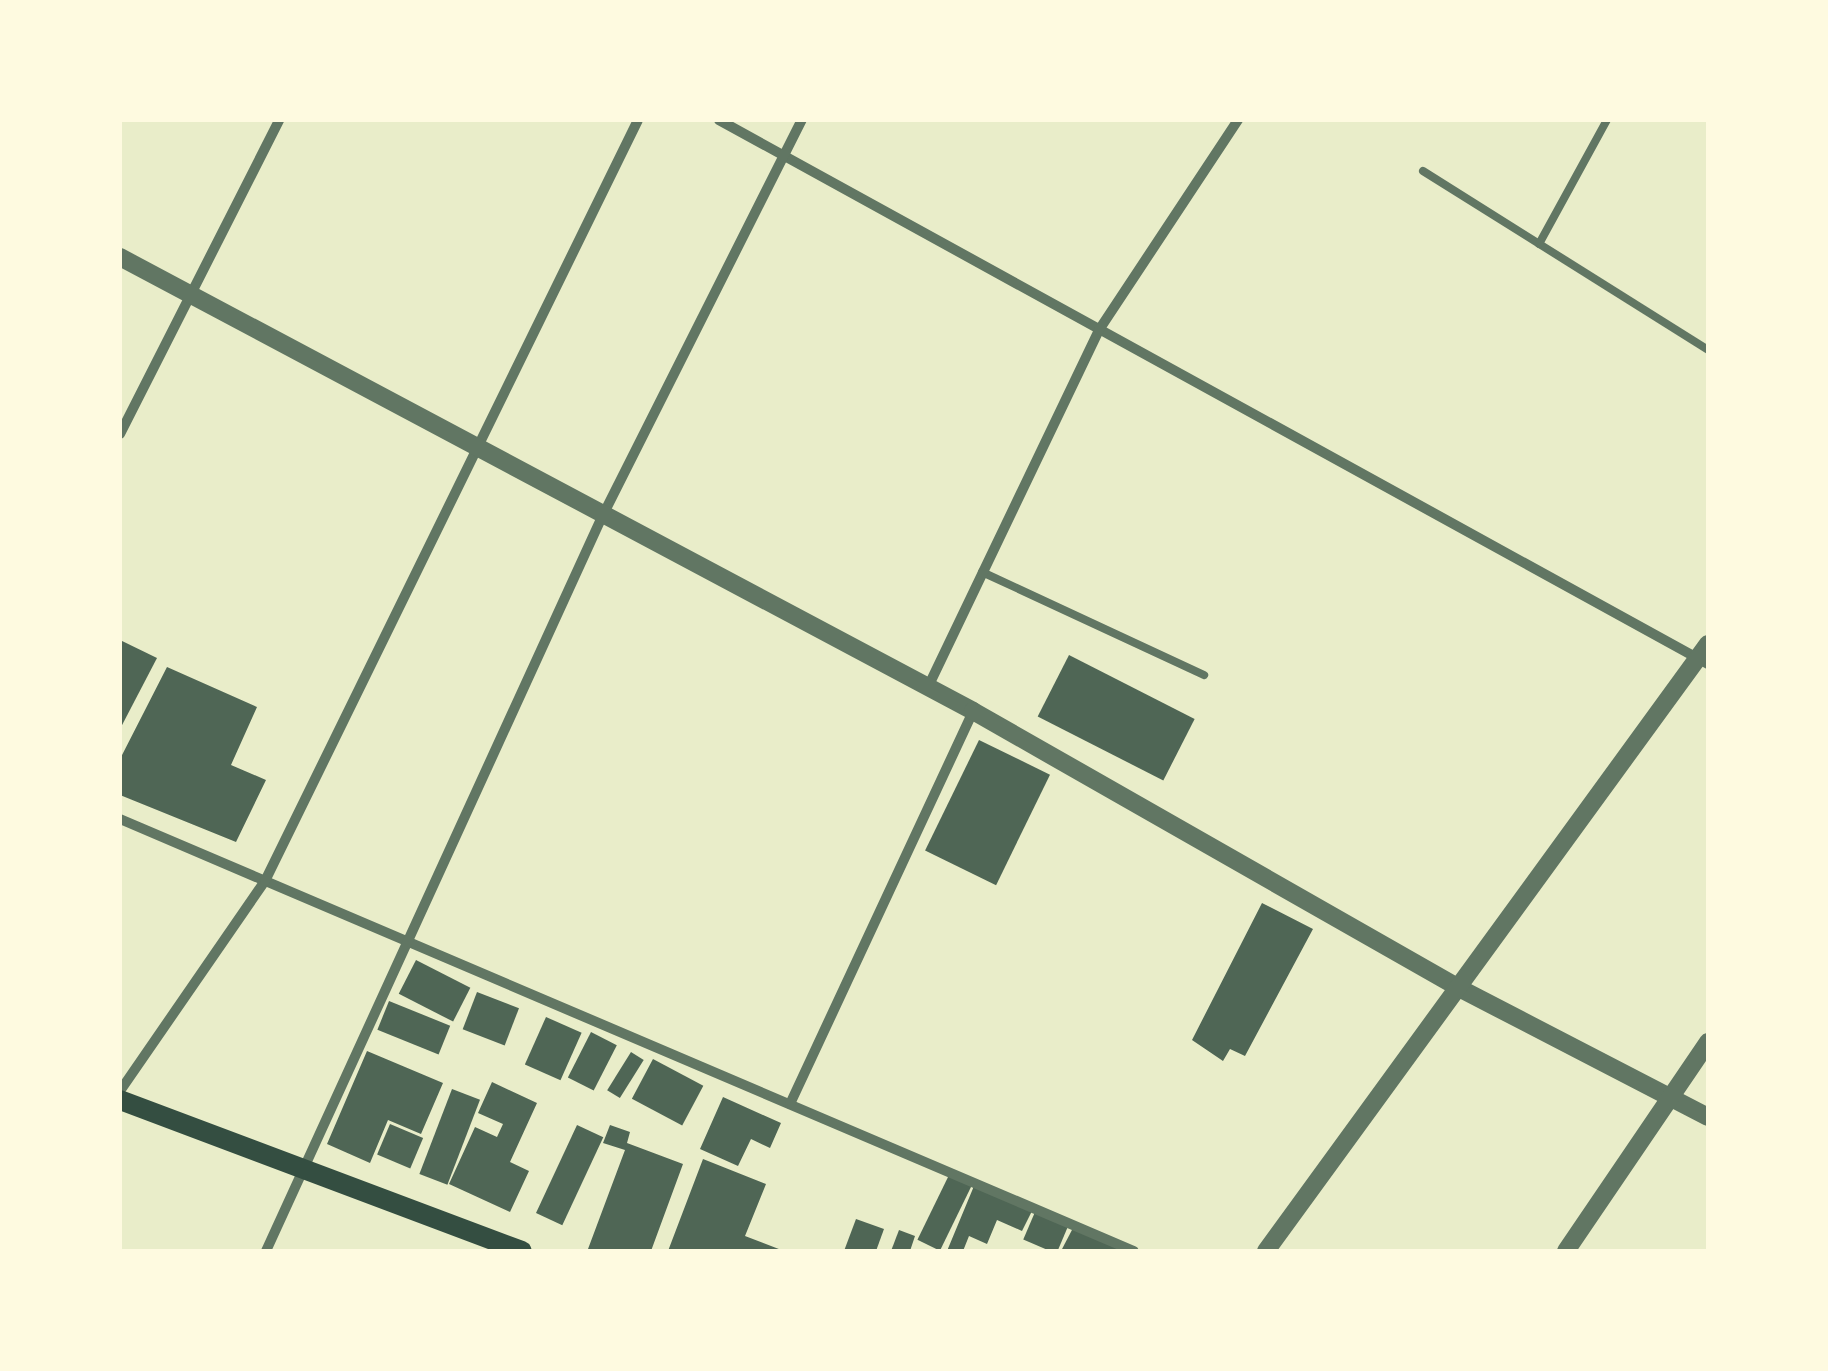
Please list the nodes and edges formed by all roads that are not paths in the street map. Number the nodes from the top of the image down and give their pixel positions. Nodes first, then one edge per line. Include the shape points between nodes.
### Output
1 (279, 120) edge
2 (638, 120) edge
3 (719, 120) edge
4 (802, 120) edge
5 (1238, 120) edge
6 (1607, 120) edge
7 (783, 158) junction
8 (1423, 171) dead end
9 (1539, 244) junction
10 (120, 257) edge
11 (190, 293) junction
12 (1099, 330) junction
13 (1708, 350) edge
14 (120, 434) edge
15 (474, 450) junction
16 (601, 519) junction
17 (982, 572) junction
18 (1705, 656) edge
19 (1204, 675) dead end
20 (928, 687) junction
21 (973, 711) junction
22 (120, 819) edge
23 (266, 882) junction
24 (404, 947) junction
25 (1459, 988) junction
26 (1708, 1042) edge
27 (120, 1092) edge
28 (1671, 1098) junction
29 (120, 1100) edge
30 (790, 1104) junction
31 (1708, 1117) edge
32 (300, 1172) junction
33 (266, 1251) edge
34 (522, 1251) edge
35 (1134, 1251) edge
36 (1266, 1251) edge
37 (1566, 1251) edge

1 - 11 street
2 - 15 street
3 - 7 street
4 - 7 street
5 - 12 street
6 - 9 lane
7 - 12 street
7 - 16 street
8 - 9 lane
9 - 13 lane
10 - 11 street
11 - 14 street
11 - 15 street
12 - 17 street
12 - 18 street
15 - 16 street
15 - 23 street
16 - 20 street
16 - 24 street
17 - 19 lane
17 - 20 street
18 - 25 street
20 - 21 street
21 - 25 street
21 - 30 street
22 - 23 street
23 - 24 street
23 - 27 street
24 - 30 street
24 - 32 street
25 - 28 street
25 - 36 street
26 - 28 street
28 - 31 street
28 - 37 street
29 - 32 main road
30 - 35 street
32 - 33 street
32 - 34 main road

